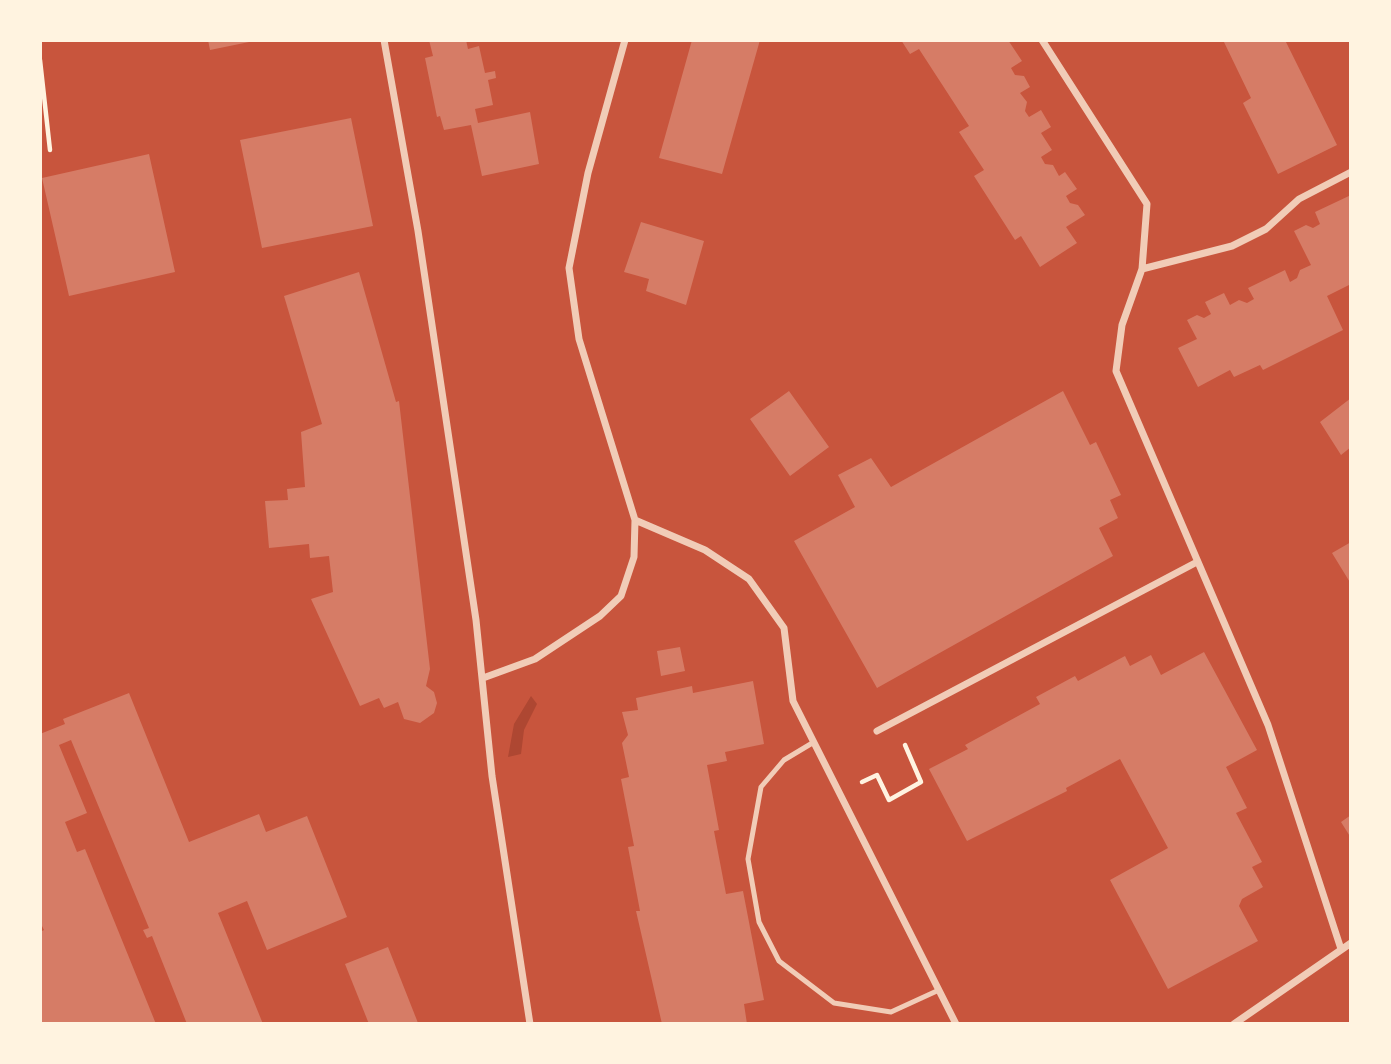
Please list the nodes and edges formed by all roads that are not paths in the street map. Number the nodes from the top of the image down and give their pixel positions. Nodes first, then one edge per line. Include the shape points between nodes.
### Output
1 (384, 40) edge
2 (625, 40) edge
3 (1042, 40) edge
4 (1351, 172) edge
5 (1142, 269) junction
6 (635, 520) junction
7 (1197, 562) junction
8 (483, 678) junction
9 (877, 731) dead end
10 (814, 742) junction
11 (1351, 943) edge
12 (1341, 949) junction
13 (939, 990) junction
14 (530, 1024) edge
15 (956, 1024) edge
16 (1234, 1024) edge

1 - 8 street via 418,231
2 - 6 street via 588,173 569,268 579,339
3 - 5 street via 1147,204
4 - 5 street via 1299,199 1266,229 1232,246
5 - 7 street via 1122,324 1116,371
6 - 8 street via 634,557 621,596 600,616 535,659
6 - 10 street via 705,550 749,579 784,628 793,701
7 - 9 street
7 - 12 street via 1268,725
8 - 14 street via 492,775
10 - 13 street
10 - 13 lane via 784,760 761,787 748,859 759,922 779,961 835,1003 891,1012
11 - 12 street
12 - 16 street
13 - 15 street

